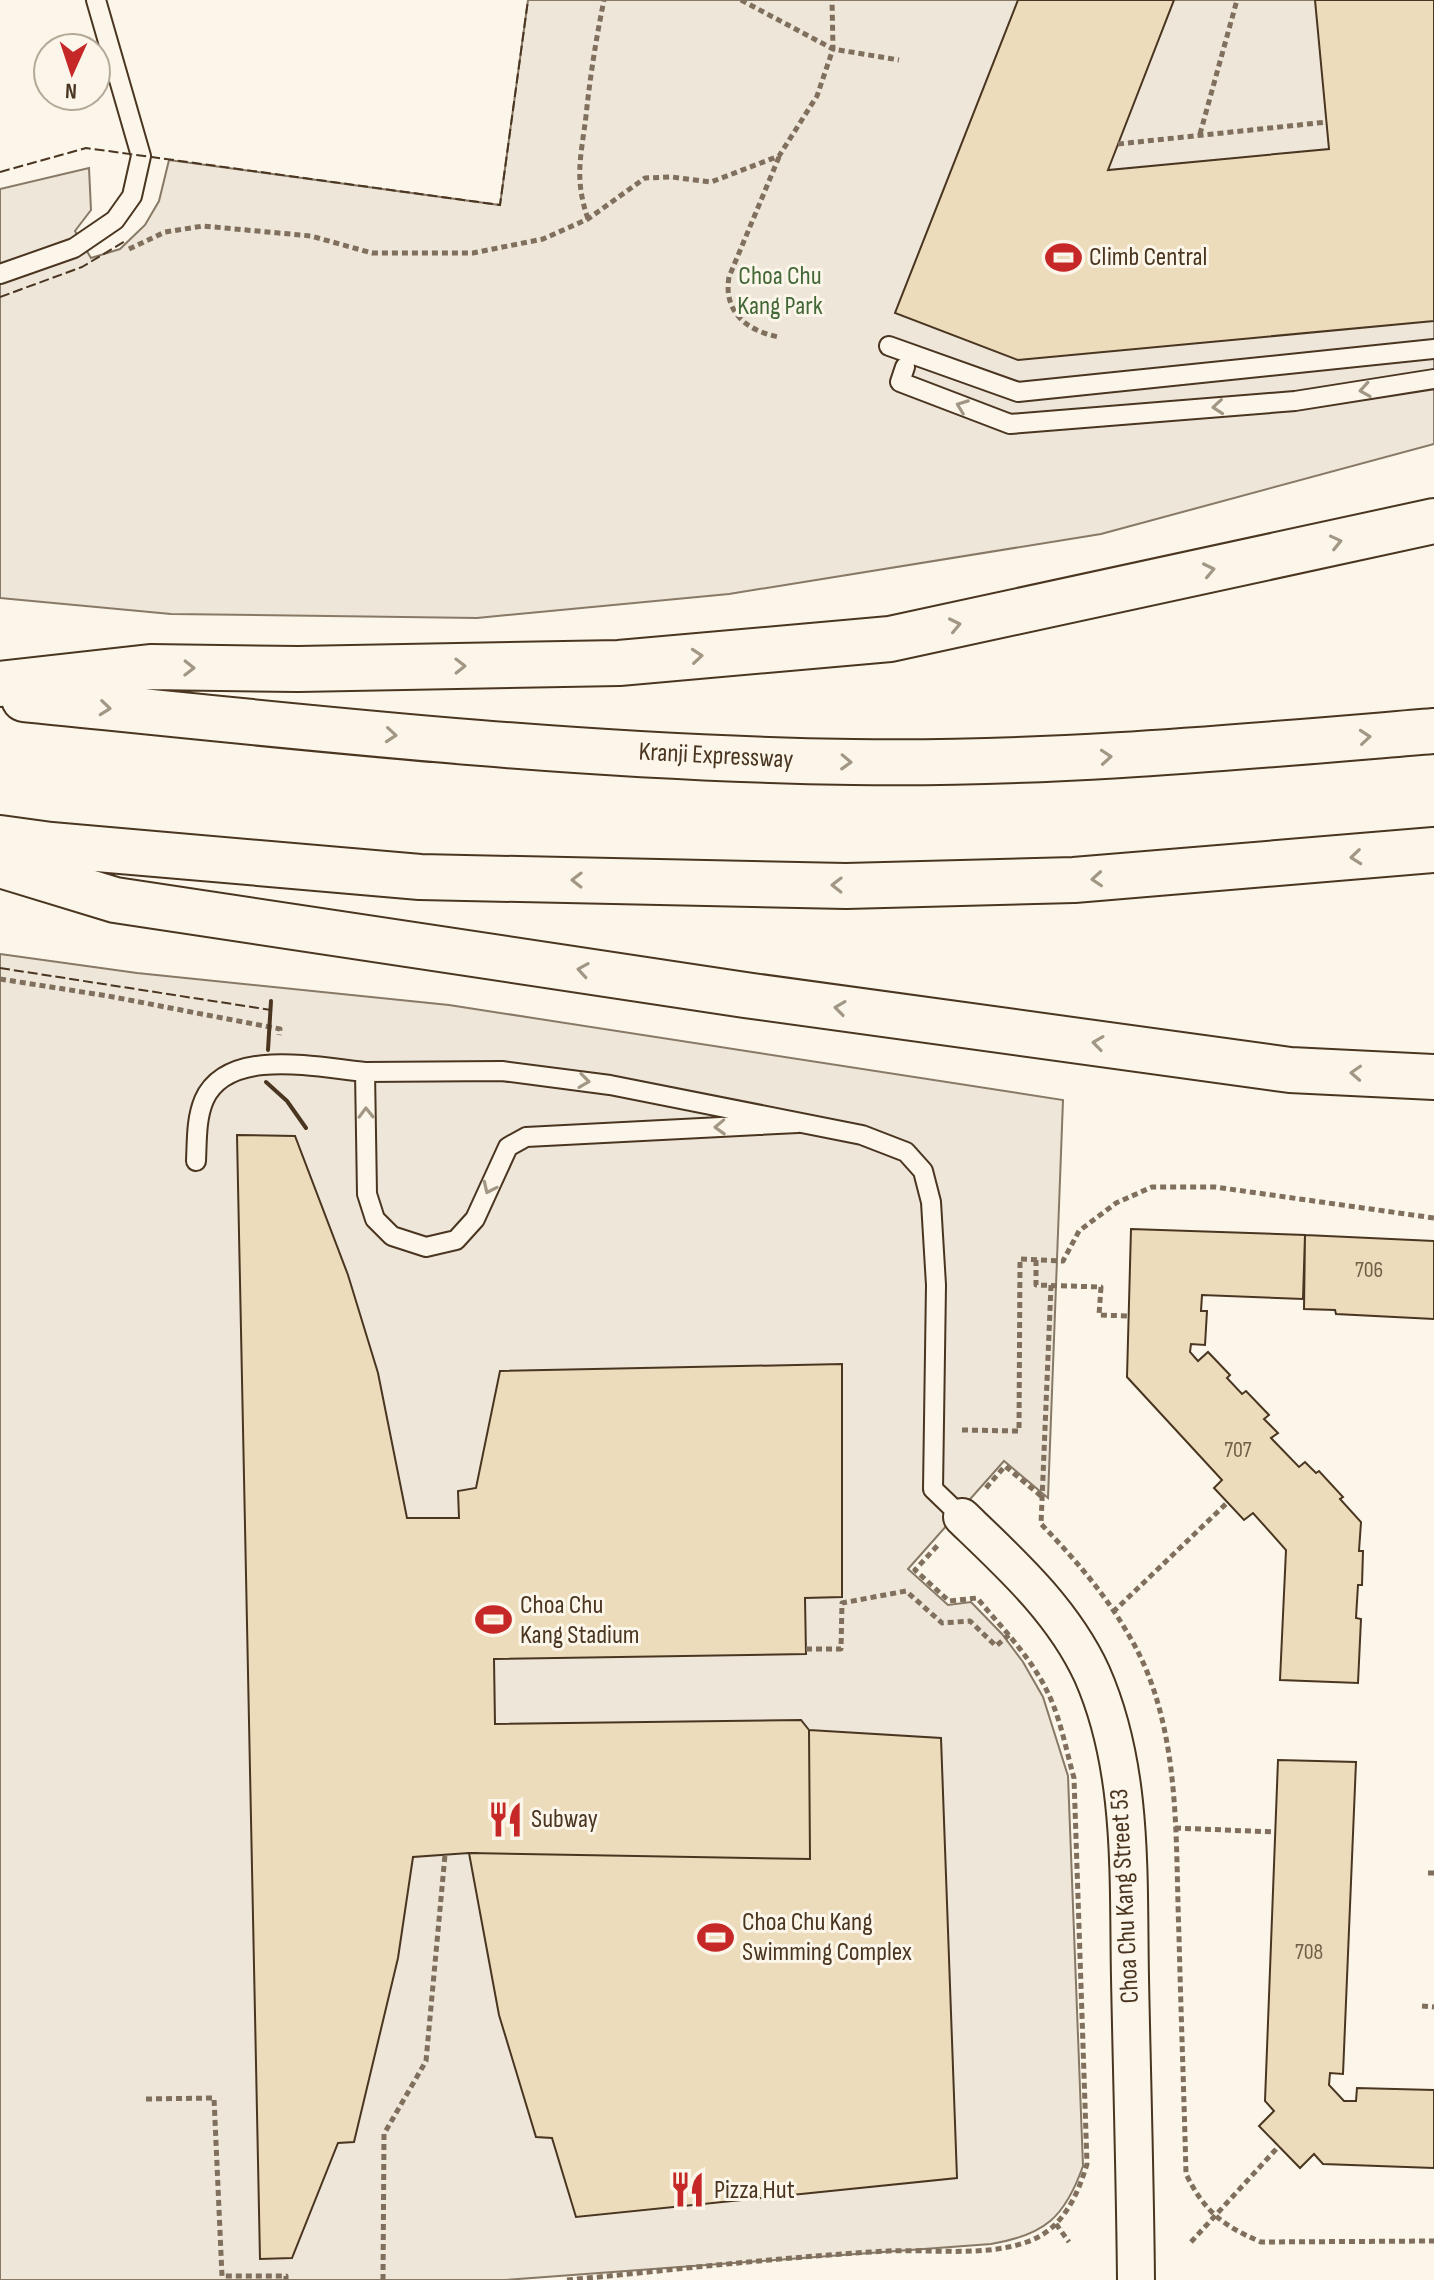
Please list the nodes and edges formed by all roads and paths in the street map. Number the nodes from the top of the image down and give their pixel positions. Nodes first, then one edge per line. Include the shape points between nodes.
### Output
1 (96, 0) edge
2 (604, 0) edge
3 (741, 0) edge
4 (832, 0) edge
5 (1237, 0) edge
6 (833, 49) junction
7 (899, 60) dead end
8 (1327, 122) dead end
9 (1200, 135) junction
10 (1118, 144) dead end
11 (779, 156) junction
12 (588, 219) junction
13 (120, 255) dead end
14 (0, 274) edge
15 (779, 337) dead end
16 (889, 346) dead end
17 (1434, 349) edge
18 (905, 367) dead end
19 (1434, 379) edge
20 (1434, 521) edge
21 (0, 684) edge
22 (0, 697) edge
23 (1434, 731) edge
24 (0, 838) edge
25 (1434, 850) edge
26 (0, 865) edge
27 (0, 979) edge
28 (277, 1064) junction
29 (365, 1072) junction
30 (1434, 1077) edge
31 (798, 1123) junction
32 (196, 1161) dead end
33 (1434, 1218) edge
34 (1036, 1260) junction
35 (1051, 1285) junction
36 (1128, 1316) dead end
37 (932, 1429) junction
38 (1228, 1502) dead end
39 (962, 1517) joint
40 (1113, 1612) junction
41 (806, 1649) dead end
42 (1175, 1828) junction
43 (1275, 1832) dead end
44 (445, 1855) dead end
45 (1422, 2006) dead end
46 (1434, 2007) edge
47 (146, 2099) dead end
48 (1279, 2146) dead end
49 (1214, 2216) junction
50 (1056, 2224) junction
51 (1434, 2241) edge
52 (1069, 2242) dead end
53 (1191, 2242) dead end
54 (286, 2280) edge
55 (383, 2280) edge
56 (567, 2280) edge
57 (1136, 2280) edge

1 - 14 lane via 141,156 132,196 115,220 74,248
2 - 12 path via 578,167
3 - 6 path
4 - 6 path
5 - 9 path
6 - 7 path
6 - 11 path via 817,96
8 - 9 path
9 - 10 path
11 - 12 path via 711,182 645,178
11 - 15 path via 727,290 731,306 744,321
12 - 13 path via 543,239 473,253 372,253 311,236 203,226 165,232
16 - 17 lane via 1018,392
19 -> 18 lane via 1295,401 1010,424 900,382
21 -> 20 highway via 150,667 619,663 890,639
22 -> 23 highway, Kranji Expressway via 534,748 852,762 1070,759
25 -> 24 highway via 1074,880 846,886 420,877
30 -> 26 highway via 1290,1070 745,995 115,900
27 - 28 path via 280,1029
28 - 29 lane
28 - 32 lane via 243,1068 221,1079 205,1097 198,1117
29 -> 31 lane via 502,1071 610,1085
31 -> 29 lane via 526,1137 508,1147 475,1219 456,1240 426,1247 392,1236 375,1219 367,1194
31 - 37 lane via 862,1135 906,1152 923,1171 931,1202 936,1285
33 - 34 path via 1215,1187 1152,1187 1116,1203 1079,1231 1063,1261
34 - 35 path via 1036,1285
34 - 37 path via 1020,1259 1019,1431
35 - 36 path via 1101,1287 1099,1315
35 - 40 path via 1041,1524
37 - 39 lane via 933,1489
38 - 40 path
39 - 57 street, Choa Chu Kang Street 53 via 1033,1585 1066,1630 1091,1673 1111,1727 1129,1851
40 - 42 path via 1132,1640 1152,1688 1169,1758
41 - 50 path via 841,1649 842,1603 906,1591 942,1623 970,1621 996,1646 1009,1635 1048,1694 1074,1778 1087,2164 1079,2192
42 - 43 path
42 - 49 path via 1186,2174
44 - 55 path via 426,2061 384,2134
45 - 46 path
47 - 54 path via 214,2098 222,2276
48 - 49 path
49 - 51 path via 1261,2242
49 - 53 path
50 - 52 path
50 - 56 path via 1029,2242 997,2249 887,2251

